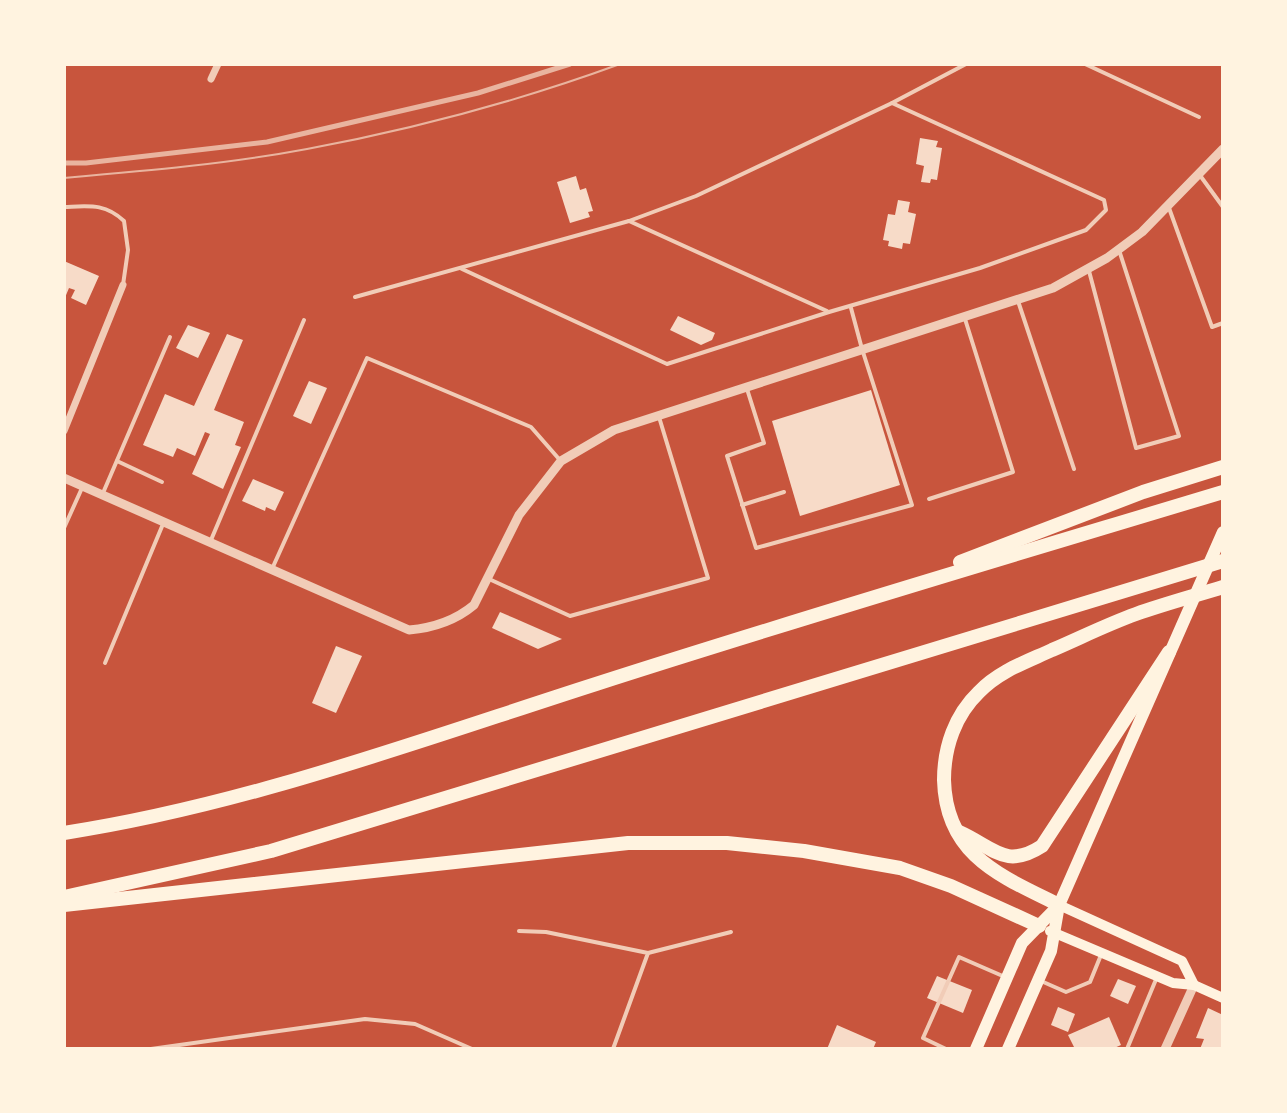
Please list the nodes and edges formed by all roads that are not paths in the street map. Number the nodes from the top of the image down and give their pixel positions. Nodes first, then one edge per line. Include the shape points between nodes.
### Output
1 (218, 64) edge
2 (966, 64) edge
3 (1085, 64) edge
4 (211, 79) dead end
5 (892, 103) junction
6 (1199, 117) dead end
7 (1223, 149) edge
8 (1199, 174) junction
9 (1168, 205) junction
10 (64, 207) edge
11 (1223, 207) edge
12 (629, 221) junction
13 (1119, 249) junction
14 (462, 269) junction
15 (1088, 269) junction
16 (123, 285) joint
17 (355, 297) dead end
18 (1018, 299) junction
19 (851, 308) junction
20 (829, 312) junction
21 (965, 316) junction
22 (304, 320) dead end
23 (1223, 323) edge
24 (170, 337) dead end
25 (862, 349) junction
26 (746, 387) junction
27 (659, 415) junction
28 (64, 431) edge
29 (117, 461) junction
30 (561, 461) junction
31 (1223, 467) edge
32 (1074, 469) dead end
33 (64, 478) edge
34 (162, 482) dead end
35 (83, 486) junction
36 (784, 492) dead end
37 (1223, 492) edge
38 (102, 495) junction
39 (929, 499) dead end
40 (742, 505) junction
41 (164, 522) junction
42 (64, 528) edge
43 (1223, 532) edge
44 (210, 542) junction
45 (1223, 561) edge
46 (269, 568) junction
47 (487, 578) junction
48 (1223, 587) edge
49 (848, 606) junction
50 (1169, 652) junction
51 (105, 663) dead end
52 (959, 832) junction
53 (64, 833) edge
54 (64, 897) edge
55 (64, 905) edge
56 (1059, 905) junction
57 (1039, 926) junction
58 (519, 931) dead end
59 (731, 932) dead end
60 (1054, 932) junction
61 (648, 953) junction
62 (1103, 953) junction
63 (1157, 976) junction
64 (1007, 978) junction
65 (1038, 980) junction
66 (1194, 985) junction
67 (1223, 998) edge
68 (1010, 1048) edge
69 (151, 1049) edge
70 (472, 1049) edge
71 (613, 1049) edge
72 (946, 1049) edge
73 (976, 1049) edge
74 (1127, 1049) edge
75 (1165, 1049) edge

1 - 4 street
2 - 5 lane
3 - 6 lane
5 - 12 lane via 696,196
5 - 19 lane via 1104,200 1106,210 1086,230
7 - 8 street
8 - 9 street
8 - 11 lane
9 - 13 street
9 - 23 lane via 1212,327
10 - 16 lane via 96,206 124,221 128,250
12 - 14 lane
12 - 20 lane
13 - 15 street
13 - 15 lane via 1179,436 1136,448
14 - 17 lane
14 - 20 lane via 667,364
15 - 18 street
16 - 28 street
18 - 21 street
18 - 32 lane
19 - 20 lane
19 - 25 lane
21 - 25 street
21 - 39 lane via 1013,472
22 - 44 lane
24 - 29 lane
25 - 26 street
25 - 40 lane via 912,505 756,548
26 - 27 street
26 - 40 lane via 764,443 727,456
27 - 30 street via 614,430
27 - 47 lane via 708,578 570,616
29 - 34 lane
29 - 38 lane
30 - 46 lane via 531,427 367,358
30 - 47 street via 519,515
31 - 49 highway via 1143,492
33 - 35 street
35 - 38 street
35 - 42 lane
36 - 40 lane
37 - 49 highway
38 - 41 street
41 - 44 street
41 - 51 lane
43 - 50 main road
44 - 46 street
45 - 54 highway via 271,851
46 - 47 street via 409,630 462,615 474,605
48 - 52 highway via 1135,614 1003,673 977,693 951,736 944,768 947,801
49 - 53 highway via 292,781
50 - 52 highway via 1042,846 1017,858 1005,856
50 - 56 main road
52 - 56 highway via 967,848 993,872
55 - 57 highway via 628,843 727,843 900,868
56 - 57 main road
56 - 60 main road
56 - 66 main road via 1182,961
57 - 60 main road
57 - 64 main road via 1022,943
58 - 61 lane
59 - 61 lane
60 - 62 main road
60 - 65 main road
61 - 71 lane
62 - 63 main road
62 - 65 lane via 1090,982 1066,992
63 - 66 main road
63 - 74 lane
64 - 72 lane via 959,957 923,1038
64 - 73 main road
65 - 68 main road
66 - 67 main road
66 - 75 street
69 - 70 lane via 365,1019 415,1024

